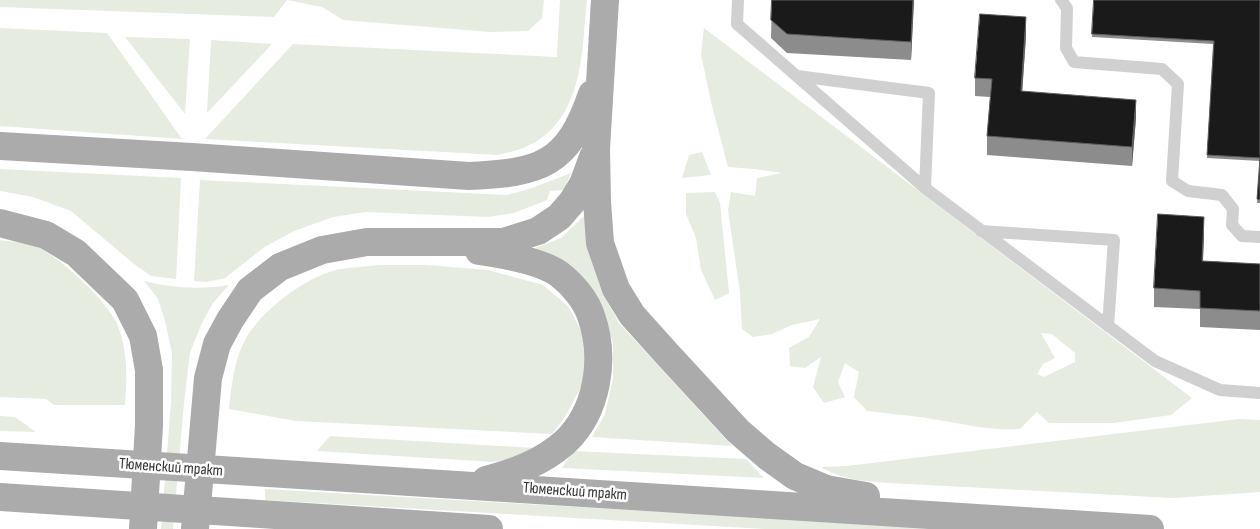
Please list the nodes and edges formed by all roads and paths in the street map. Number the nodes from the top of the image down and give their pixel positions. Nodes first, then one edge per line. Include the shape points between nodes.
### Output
1 (605, 0) edge
2 (738, 0) edge
3 (1061, 0) edge
4 (600, 71) junction
5 (797, 76) junction
6 (0, 146) edge
7 (596, 149) junction
8 (925, 188) junction
9 (0, 224) edge
10 (981, 231) junction
11 (1260, 237) edge
12 (418, 242) junction
13 (1108, 326) junction
14 (1260, 392) edge
15 (0, 456) edge
16 (468, 485) junction
17 (0, 497) edge
18 (958, 517) junction
19 (143, 529) edge
20 (195, 529) edge
21 (482, 529) edge
22 (1150, 529) edge

1 - 4 main road
2 - 5 lane via 737,24
3 - 11 lane via 1067,8 1066,48 1074,62 1162,69 1178,84 1172,181 1188,191 1222,195 1233,209 1232,225 1242,236
4 - 6 main road via 577,132 560,153 536,168 506,174 469,176
4 - 7 main road
5 - 8 lane
5 - 8 lane via 929,93
7 - 12 main road via 583,184 572,202 559,217 538,230 503,242
7 - 18 main road via 600,242 616,290 632,314 738,431 795,476 826,489
8 - 10 lane
9 - 19 main road via 46,235 76,253 126,300 143,336 149,370
10 - 13 lane
10 - 13 lane via 1114,240
12 - 16 main road via 497,253 529,261 557,273 576,291 591,314 597,337 599,369 594,394 576,430 544,458 518,472
12 - 20 main road via 367,242 322,250 280,267 250,290 217,344 208,378
13 - 14 lane via 1155,361 1220,390
15 - 16 main road, Тюменский тракт
16 - 18 main road, Тюменский тракт
17 - 21 main road
18 - 22 main road, Тюменский тракт

